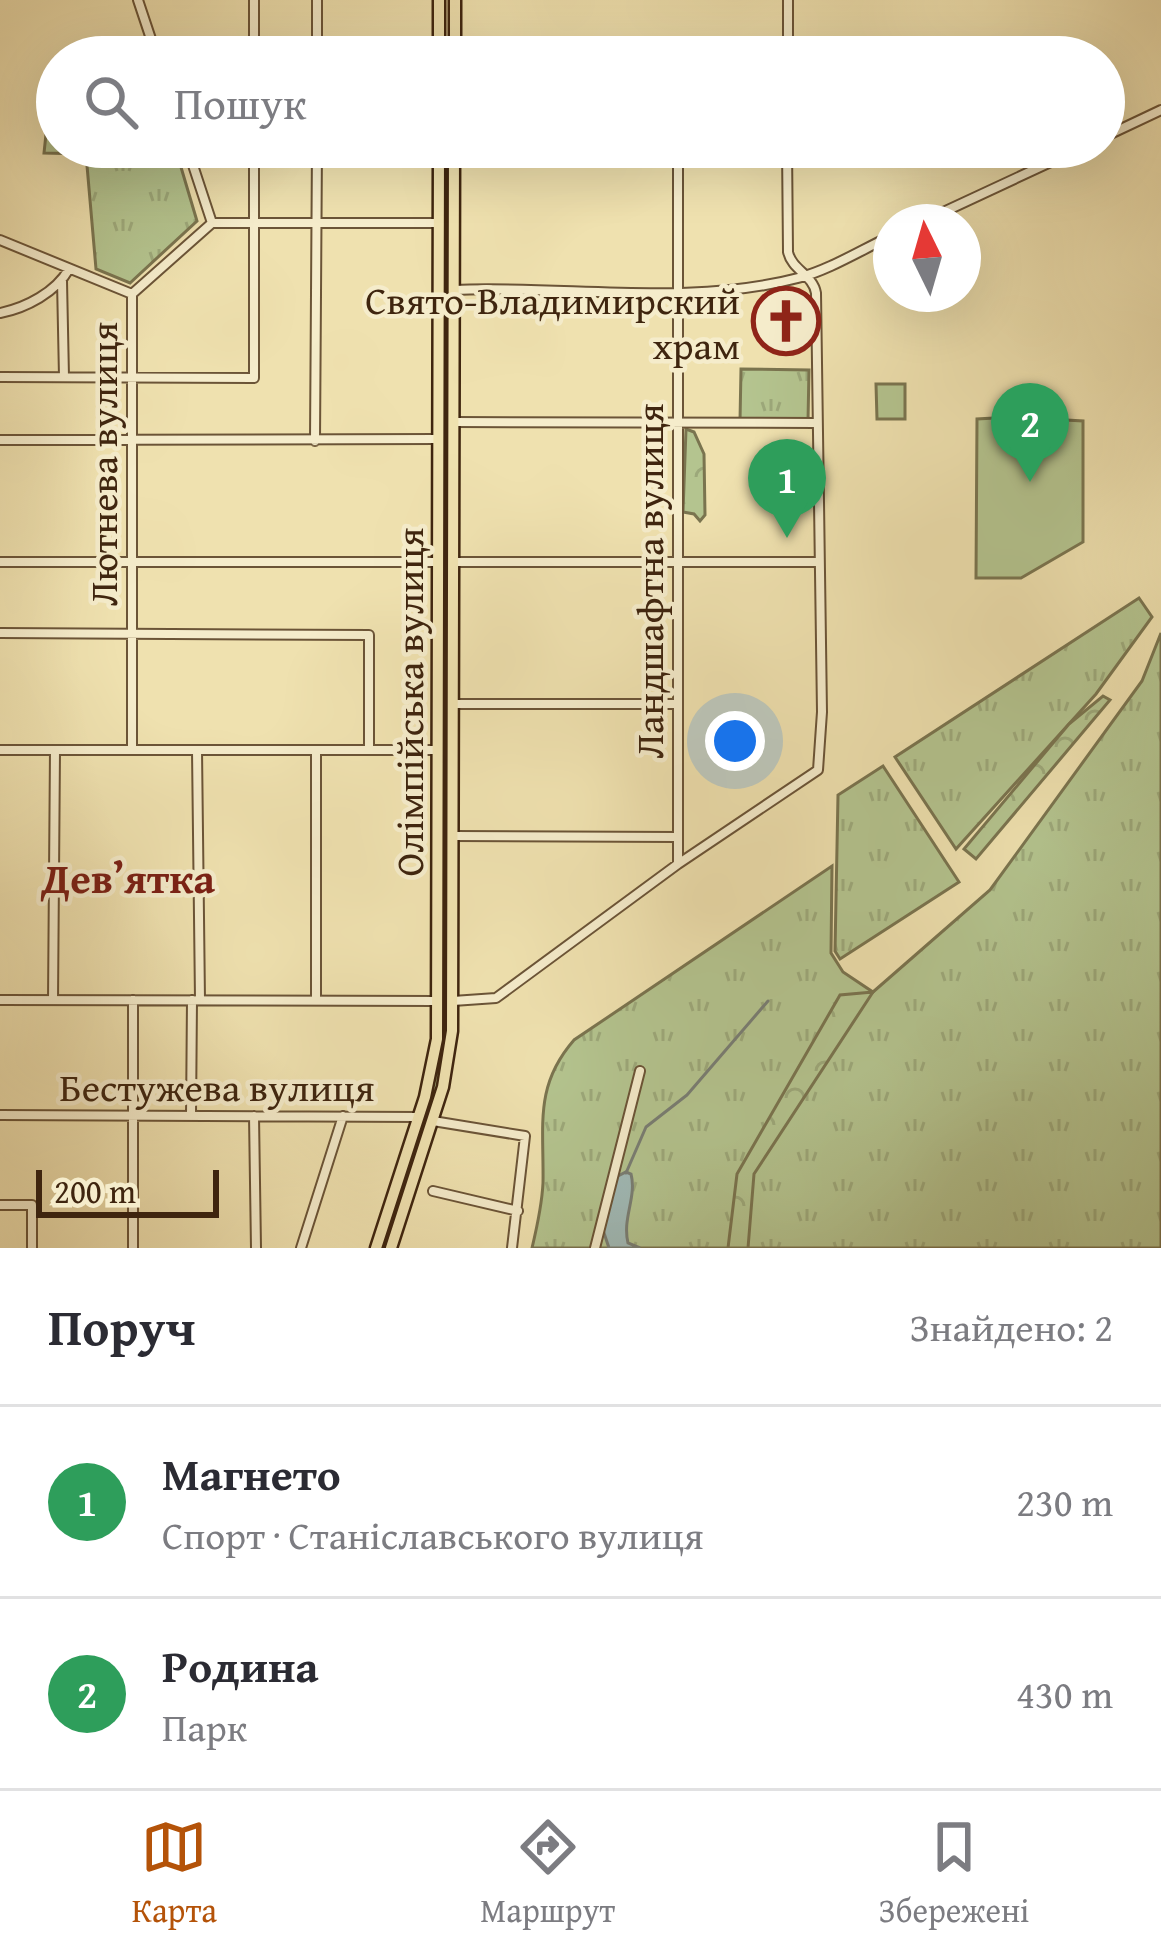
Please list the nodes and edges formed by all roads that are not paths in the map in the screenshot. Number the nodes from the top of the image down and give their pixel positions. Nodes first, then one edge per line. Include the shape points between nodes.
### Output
1 (138, 0) edge
2 (254, 0) edge
3 (317, 0) edge
4 (439, 0) edge
5 (455, 0) edge
6 (788, 0) edge
7 (150, 36) edge
8 (254, 36) edge
9 (317, 36) edge
10 (439, 36) edge
11 (454, 36) edge
12 (788, 36) edge
13 (1161, 110) edge
14 (1125, 127) edge
15 (194, 168) edge
16 (254, 168) edge
17 (317, 168) edge
18 (439, 168) edge
19 (454, 168) edge
20 (678, 168) edge
21 (787, 168) edge
22 (1038, 168) edge
23 (961, 204) edge
24 (212, 223) junction
25 (254, 223) junction
26 (317, 223) junction
27 (438, 223) junction
28 (455, 223) junction
29 (0, 241) edge
30 (873, 244) edge
31 (70, 269) junction
32 (806, 276) junction
33 (62, 280) junction
34 (454, 290) junction
35 (678, 291) junction
36 (132, 294) junction
37 (0, 313) edge
38 (0, 377) edge
39 (64, 377) junction
40 (132, 378) junction
41 (454, 422) junction
42 (678, 422) junction
43 (817, 423) junction
44 (438, 439) junction
45 (0, 440) edge
46 (132, 440) junction
47 (315, 441) junction
48 (0, 562) edge
49 (438, 562) junction
50 (454, 562) junction
51 (679, 562) junction
52 (818, 562) junction
53 (132, 563) junction
54 (0, 633) edge
55 (132, 634) junction
56 (453, 704) junction
57 (678, 704) junction
58 (0, 750) edge
59 (55, 750) junction
60 (132, 750) junction
61 (197, 750) junction
62 (316, 750) junction
63 (369, 750) junction
64 (438, 750) junction
65 (454, 836) junction
66 (678, 837) junction
67 (678, 864) junction
68 (0, 1000) edge
69 (53, 1000) junction
70 (133, 1000) junction
71 (196, 1000) junction
72 (316, 1001) junction
73 (436, 1001) junction
74 (453, 1001) junction
75 (640, 1071) dead end
76 (0, 1115) edge
77 (133, 1116) junction
78 (191, 1116) junction
79 (254, 1116) junction
80 (343, 1116) junction
81 (418, 1117) junction
82 (433, 1121) junction
83 (433, 1191) dead end
84 (0, 1204) edge
85 (518, 1211) junction
86 (32, 1248) edge
87 (133, 1248) edge
88 (256, 1248) edge
89 (301, 1248) edge
90 (376, 1248) edge
91 (392, 1248) edge
92 (512, 1248) edge
93 (596, 1248) edge

1 - 7 street
2 - 8 street
3 - 9 street
4 - 10 main road
5 - 11 main road
6 - 12 street
13 - 14 street
15 - 24 street
16 - 25 street
17 - 26 street
18 - 27 main road, Олімпійська вулиця
19 - 28 main road, Олімпійська вулиця
20 - 35 street, Ландшафтна вулиця
21 - 32 street via 788,252
22 - 23 street
24 - 25 street
24 - 36 street, Лютнева вулиця
25 - 26 street
25 - 40 street via 254,378
26 - 27 street
26 - 47 street
27 - 28 main road
27 - 44 main road, Олімпійська вулиця
28 - 34 main road, Олімпійська вулиця
29 - 31 street
30 - 32 street
31 - 33 street
31 - 36 street
32 - 35 street
32 - 43 street via 815,288
33 - 37 street
33 - 39 street
34 - 35 street
34 - 41 main road, Олімпійська вулиця
35 - 42 street, Ландшафтна вулиця
36 - 40 street, Лютнева вулиця
38 - 39 street
39 - 40 street
40 - 46 street, Лютнева вулиця
41 - 42 street
41 - 50 main road, Олімпійська вулиця
42 - 43 street
42 - 51 street, Ландшафтна вулиця
43 - 52 street
44 - 47 street
44 - 49 main road, Олімпійська вулиця
45 - 46 street
46 - 47 street
46 - 53 street, Лютнева вулиця
48 - 53 street
49 - 50 main road
49 - 53 street
49 - 64 main road, Олімпійська вулиця
50 - 51 street
50 - 56 main road, Олімпійська вулиця
51 - 52 street
51 - 57 street, Ландшафтна вулиця
52 - 67 street via 818,770
53 - 55 street, Лютнева вулиця
54 - 55 street
55 - 60 street, Лютнева вулиця
55 - 63 street via 369,635
56 - 57 street
56 - 65 main road, Олімпійська вулиця
57 - 66 street, Ландшафтна вулиця
58 - 59 street
59 - 60 street
59 - 69 street
60 - 61 street
61 - 62 street
61 - 71 street
62 - 63 street
62 - 72 street
63 - 64 street
64 - 73 main road, Олімпійська вулиця
65 - 66 street
65 - 74 main road, Олімпійська вулиця
66 - 67 street, Ландшафтна вулиця
67 - 74 street via 496,998
68 - 69 street
69 - 70 street
70 - 71 street
70 - 77 street
71 - 72 street
71 - 78 street
72 - 73 street
73 - 74 main road
73 - 81 main road, Олімпійська вулиця via 436,1050
74 - 82 main road, Олімпійська вулиця
75 - 93 street
76 - 77 street, Бестужева вулиця
77 - 78 street, Бестужева вулиця
77 - 87 street
78 - 79 street, Бестужева вулиця
79 - 80 street, Бестужева вулиця
79 - 88 street
80 - 81 street, Бестужева вулиця
80 - 89 street
81 - 82 main road, Бестужева вулиця
81 - 90 main road, Олімпійська вулиця
82 - 85 street via 525,1136
82 - 91 main road, Олімпійська вулиця
83 - 85 street
84 - 86 street via 32,1205
85 - 92 street

